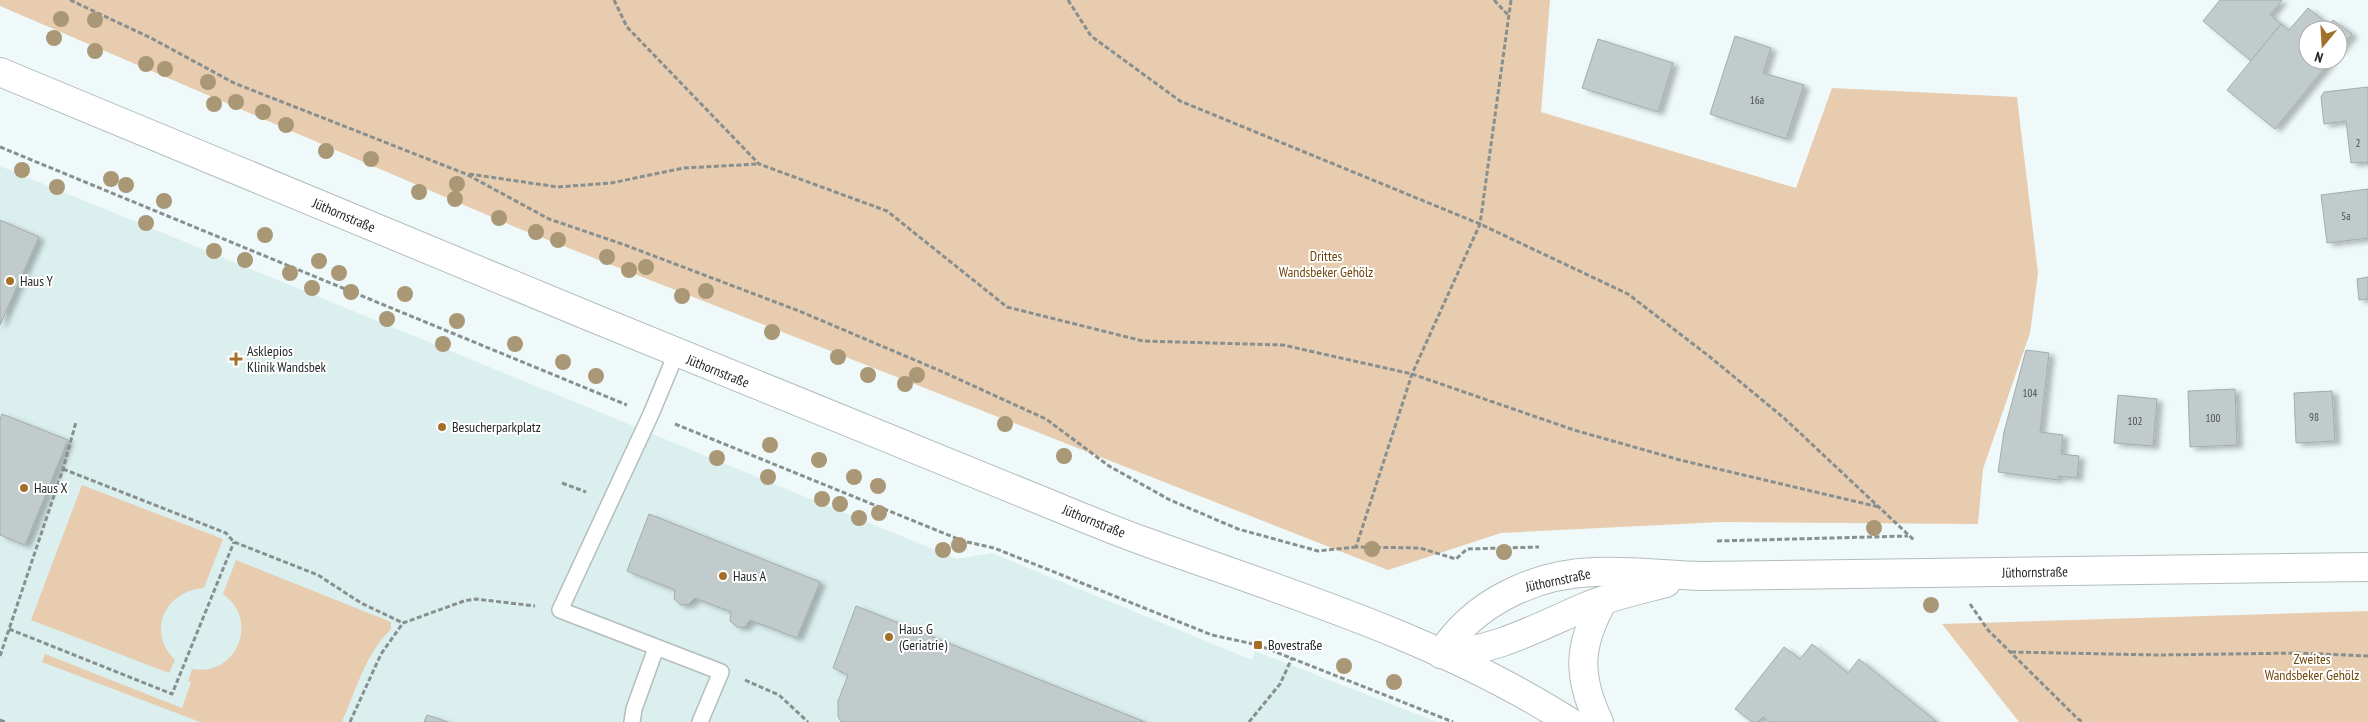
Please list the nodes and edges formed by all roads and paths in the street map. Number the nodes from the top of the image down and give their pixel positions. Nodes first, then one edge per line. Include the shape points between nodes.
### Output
1 (70, 0) edge
2 (614, 0) edge
3 (1068, 0) edge
4 (1494, 0) edge
5 (1511, 0) edge
6 (1509, 16) junction
7 (0, 72) edge
8 (0, 147) edge
9 (758, 164) junction
10 (466, 174) junction
11 (1480, 224) junction
12 (676, 354) junction
13 (1412, 374) junction
14 (651, 414) junction
15 (76, 422) dead end
16 (63, 469) junction
17 (1879, 506) junction
18 (234, 542) junction
19 (1356, 547) junction
20 (1456, 560) dead end
21 (2368, 567) edge
22 (1947, 573) junction
23 (1702, 576) junction
24 (1602, 601) junction
25 (560, 610) junction
26 (403, 623) junction
27 (9, 629) junction
28 (656, 648) junction
29 (2010, 652) junction
30 (1441, 654) junction
31 (0, 656) edge
32 (2368, 656) edge
33 (1292, 658) junction
34 (721, 672) junction
35 (0, 720) edge
36 (5, 722) edge
37 (350, 722) edge
38 (632, 722) edge
39 (700, 722) edge
40 (808, 722) edge
41 (1249, 722) edge
42 (1453, 722) edge
43 (1570, 722) edge
44 (1599, 722) edge
45 (2083, 722) edge

1 - 10 path via 234,83
2 - 9 path via 627,27
3 - 11 path via 1091,36 1180,101
4 - 6 path
5 - 6 path
6 - 11 path
7 - 12 main road, Jüthornstraße
8 - 14 path
9 - 10 path via 684,168 611,182 558,187
9 - 13 path via 886,211 1007,308 1143,341 1283,345
10 - 19 path via 549,219 799,311 1046,419 1109,466 1170,500 1238,529 1318,550
11 - 13 path
11 - 17 path via 1628,294 1776,412
12 - 14 lane
12 - 30 main road, Jüthornstraße via 1142,541 1316,603
13 - 17 path via 1584,433 1680,460
13 - 19 path
14 - 25 lane
14 - 33 path via 963,541 994,548 1212,635 1258,645
15 - 16 path
16 - 18 path via 226,533
16 - 27 path
17 - 22 path
18 - 26 path via 318,575 361,603
18 - 27 path via 172,694
19 - 20 path via 1420,548
21 - 22 main road, Jüthornstraße
22 - 23 main road, Jüthornstraße
22 - 29 path via 1988,630
23 - 24 main road, Jüthornstraße
23 - 30 main road, Jüthornstraße via 1593,572 1522,587 1482,609
24 - 30 main road, Jüthornstraße via 1490,645 1457,654
24 - 44 main road via 1585,637 1583,652 1584,674
25 - 26 path via 476,599
25 - 28 lane
26 - 37 path via 381,654
27 - 31 path
28 - 34 lane
28 - 38 lane
29 - 32 path
29 - 45 path
30 - 43 main road via 1530,698
33 - 41 path via 1280,684
33 - 42 path
34 - 39 lane
34 - 40 path via 779,695
35 - 36 path

